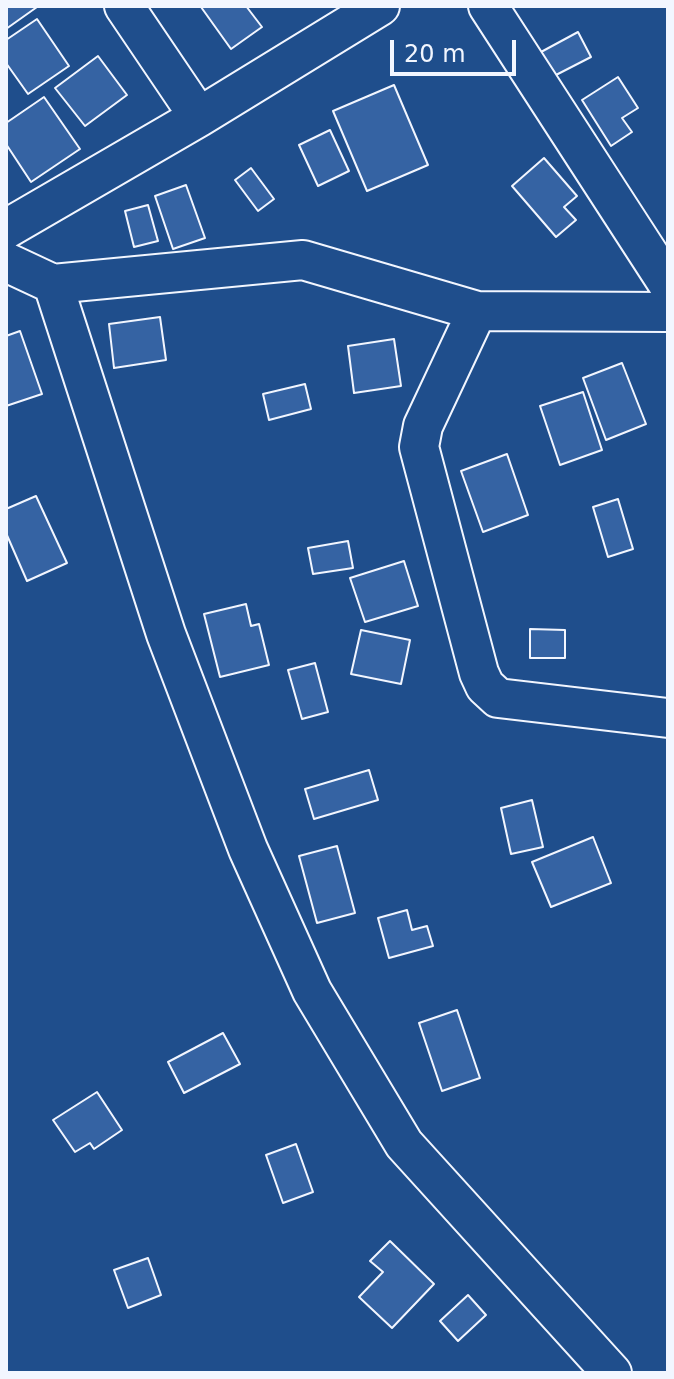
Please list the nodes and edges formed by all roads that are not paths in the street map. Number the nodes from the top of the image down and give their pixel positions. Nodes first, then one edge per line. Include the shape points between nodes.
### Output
1 (124, 6) edge
2 (380, 6) edge
3 (488, 6) edge
4 (199, 117) junction
5 (6, 229) edge
6 (6, 262) edge
7 (53, 284) junction
8 (668, 284) edge
9 (477, 311) junction
10 (668, 312) edge
11 (668, 718) edge
12 (612, 1373) edge

1 - 4 street
2 - 4 street
3 - 8 street
4 - 5 street
6 - 7 street
7 - 9 street via 303,260
7 - 12 street via 166,634 248,849 312,991 404,1144
9 - 10 street
9 - 11 street via 423,426 419,447 485,686 498,698

